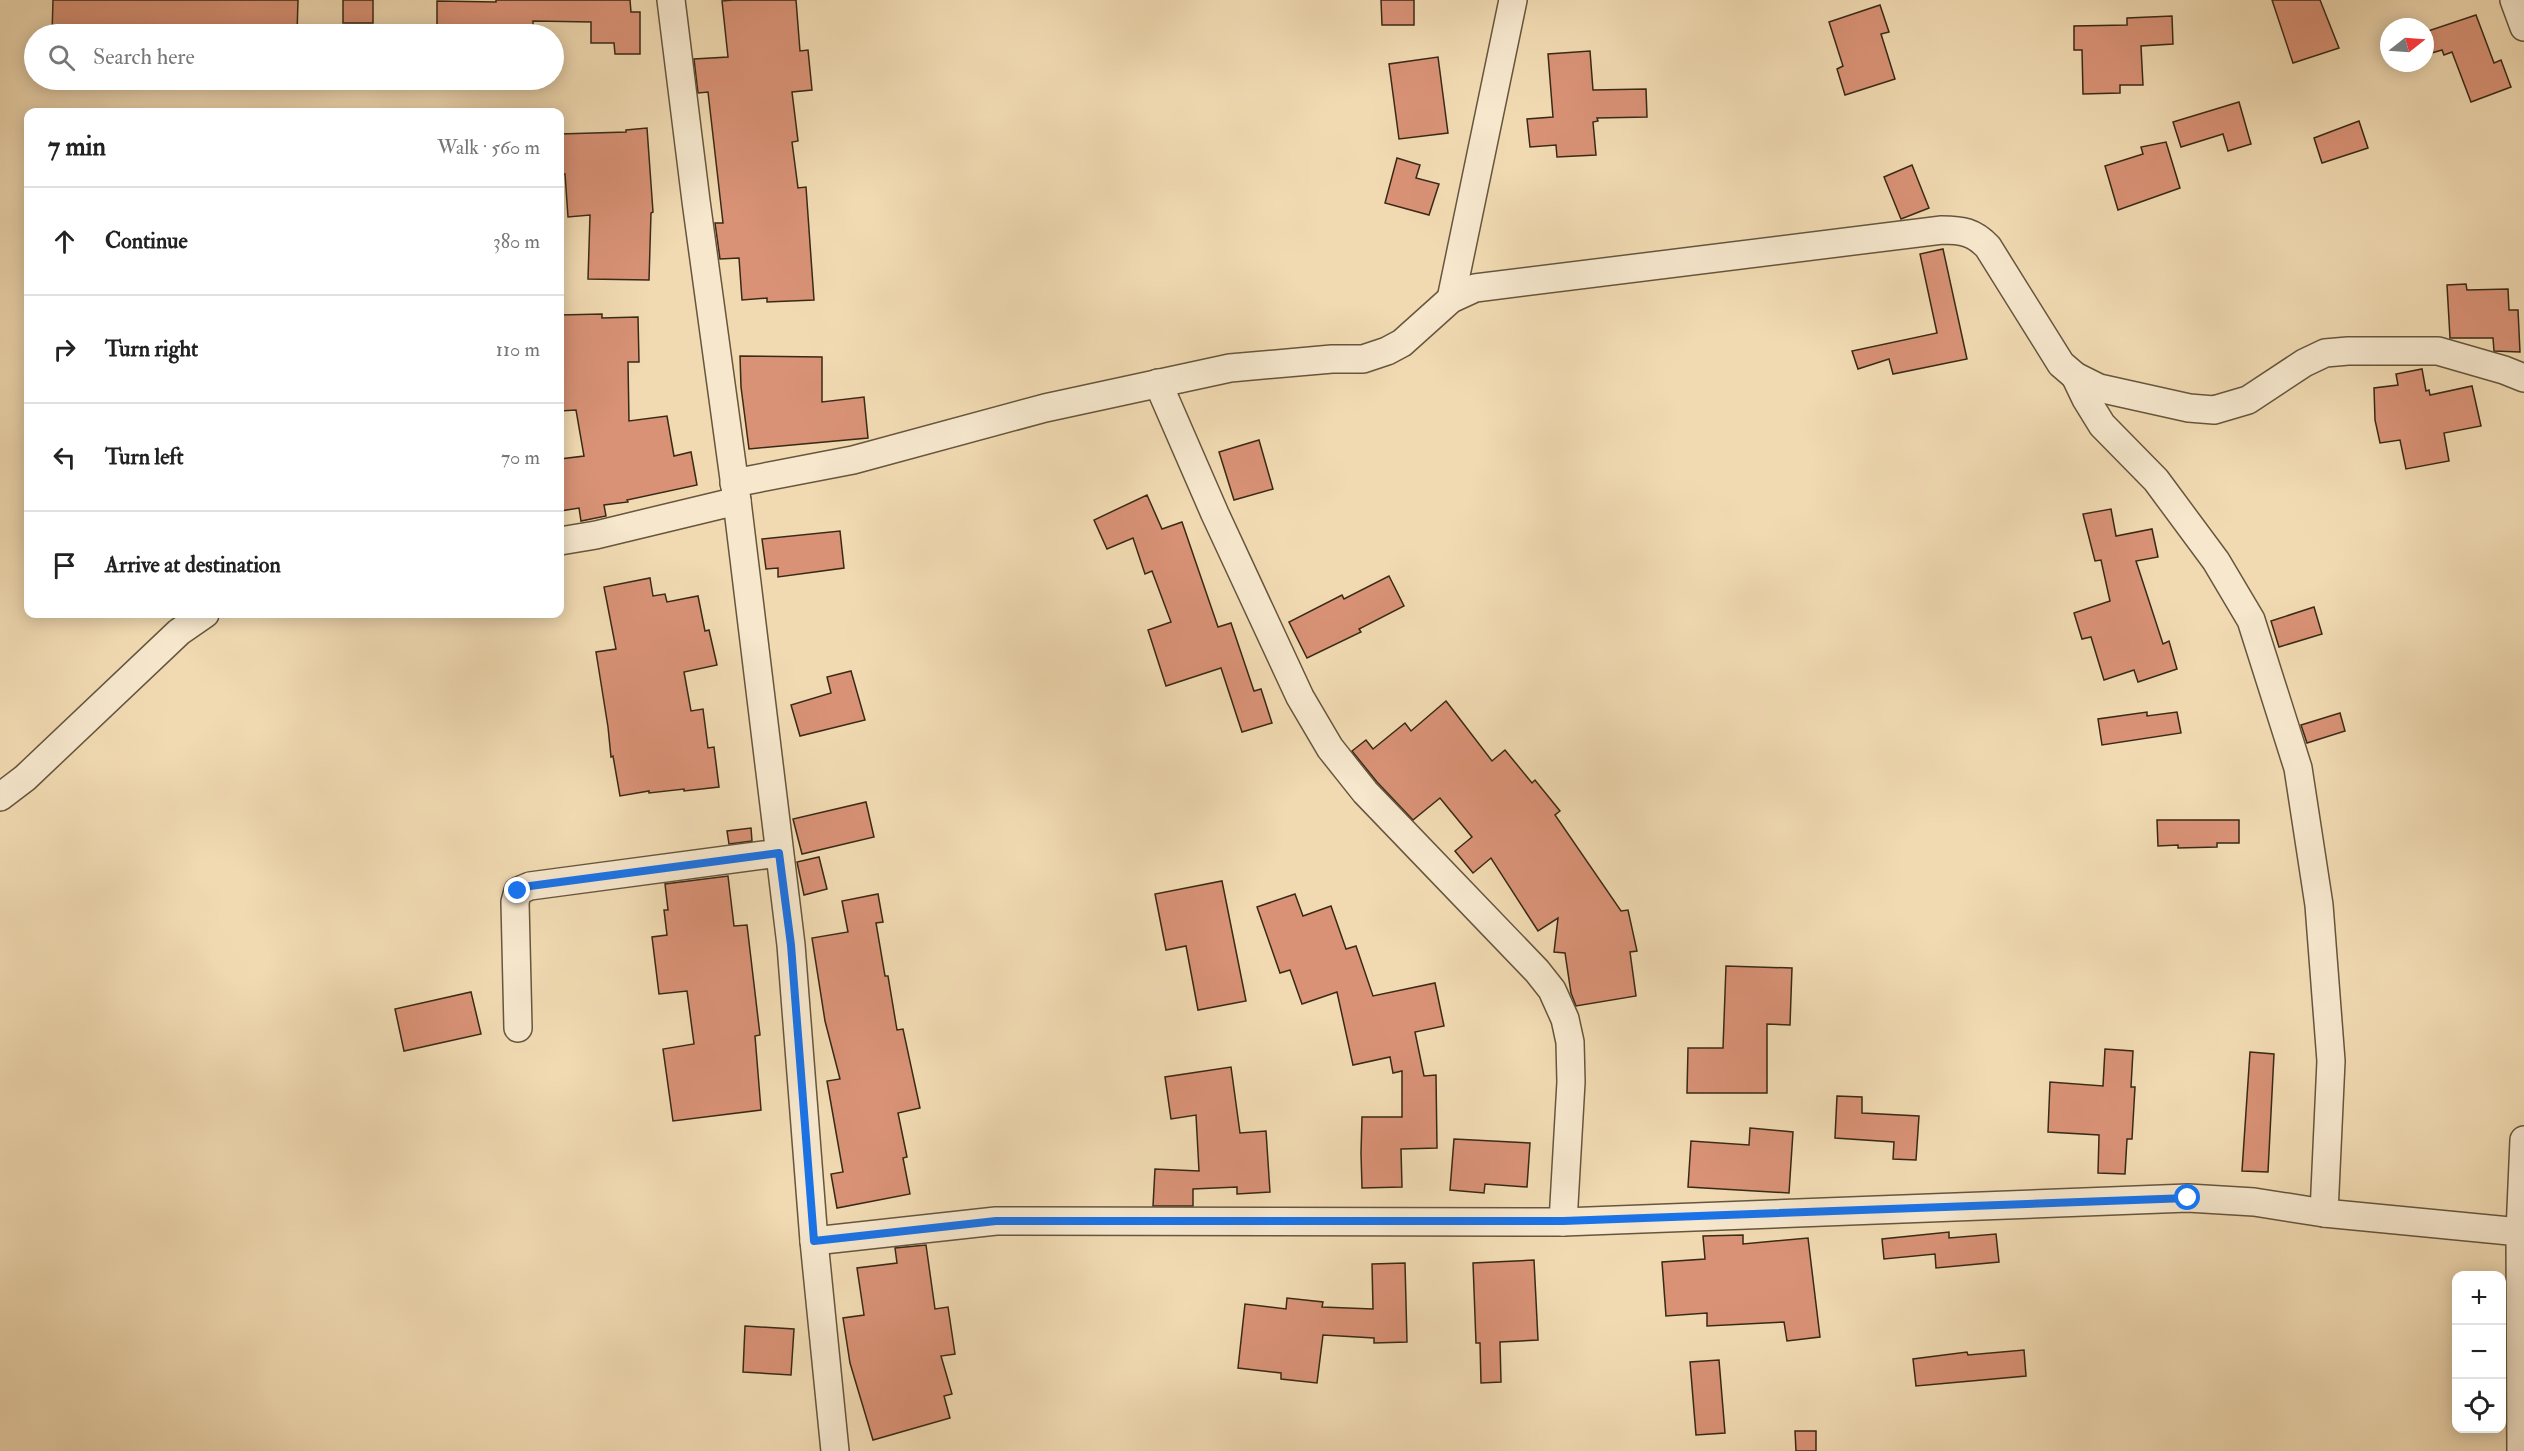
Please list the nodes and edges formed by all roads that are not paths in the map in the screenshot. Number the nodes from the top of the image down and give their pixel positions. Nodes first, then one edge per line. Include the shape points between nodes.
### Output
1 (671, 0) edge
2 (1513, 0) edge
3 (2514, 0) edge
4 (2524, 27) edge
5 (1451, 299) junction
6 (2075, 376) junction
7 (2524, 378) edge
8 (1158, 383) junction
9 (735, 492) junction
10 (564, 540) edge
11 (199, 618) edge
12 (0, 797) edge
13 (779, 853) junction
14 (518, 1028) dead end
15 (2524, 1140) edge
16 (2324, 1213) junction
17 (1563, 1221) junction
18 (2520, 1232) junction
19 (814, 1241) junction
20 (2523, 1408) edge
21 (835, 1451) edge
22 (2522, 1451) edge

1 - 9 street
2 - 5 street
3 - 4 street
5 - 6 street via 1475,288 1504,283 1968,231 1988,247 2061,364
5 - 8 street via 1402,343 1363,359 1230,368
6 - 7 street via 2099,388 2214,410 2248,400 2325,353 2438,351
6 - 16 street via 2103,425 2156,480 2216,561 2251,620 2298,768 2319,905 2331,1061
8 - 9 street via 1045,408
8 - 17 street via 1295,687 1330,748 1365,792 1552,990 1570,1042
9 - 10 street via 596,535
9 - 13 street
11 - 12 street via 179,632
13 - 14 street via 530,886 518,891
13 - 19 street via 791,945
15 - 18 street
16 - 17 street via 2254,1202 2188,1198
16 - 18 street
17 - 19 street via 996,1221
18 - 20 street
19 - 21 street
20 - 22 street

